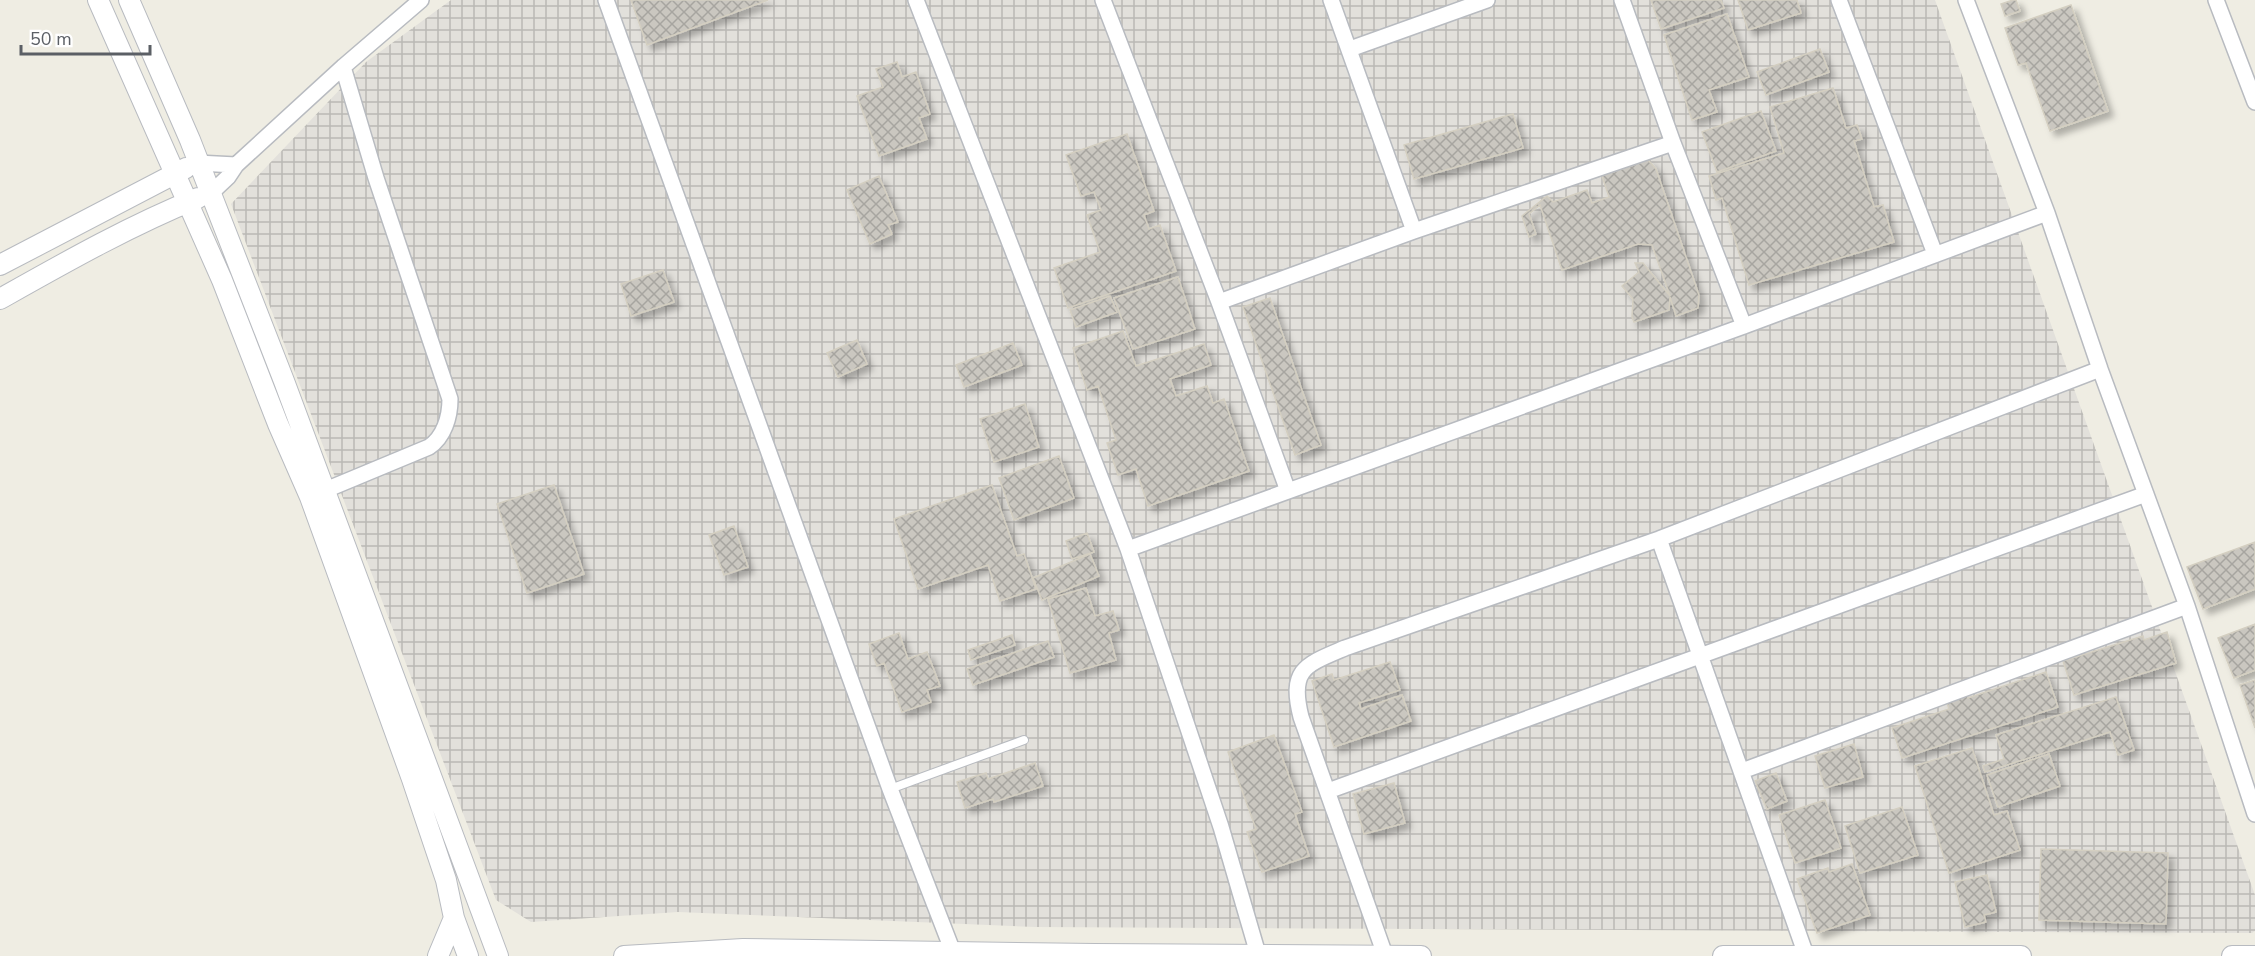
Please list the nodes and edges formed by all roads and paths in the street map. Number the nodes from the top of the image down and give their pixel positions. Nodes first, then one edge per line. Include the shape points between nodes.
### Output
1 (98, 0) edge
2 (129, 0) edge
3 (422, 0) edge
4 (606, 0) edge
5 (916, 0) edge
6 (1103, 0) edge
7 (1331, 0) edge
8 (1487, 0) edge
9 (1623, 0) edge
10 (1839, 0) edge
11 (1966, 0) edge
12 (2216, 0) edge
13 (1350, 49) junction
14 (343, 67) junction
15 (2255, 102) edge
16 (1673, 143) junction
17 (197, 163) junction
18 (236, 165) junction
19 (175, 173) junction
20 (210, 194) junction
21 (188, 203) junction
22 (2047, 213) junction
23 (1414, 231) junction
24 (1935, 254) junction
25 (0, 265) edge
26 (0, 299) edge
27 (1219, 302) junction
28 (1744, 326) junction
29 (2100, 369) junction
30 (1288, 491) junction
31 (317, 493) junction
32 (2146, 494) junction
33 (1659, 539) junction
34 (1128, 549) junction
35 (2187, 606) junction
36 (374, 649) junction
37 (1700, 657) junction
38 (1024, 740) dead end
39 (1742, 771) junction
40 (890, 789) junction
41 (1328, 790) junction
42 (2255, 814) edge
43 (454, 918) junction
44 (953, 952) junction
45 (1258, 954) junction
46 (1385, 955) edge
47 (1806, 955) edge
48 (438, 956) edge
49 (468, 956) edge
50 (498, 956) edge
51 (624, 956) edge
52 (1421, 956) edge
53 (1723, 956) edge
54 (2021, 956) edge
55 (2232, 956) edge
56 (2255, 956) edge

1 - 19 street
2 - 17 street
3 - 14 street
4 - 40 street
5 - 34 street
6 - 27 street
7 - 13 street
8 - 13 street
9 - 16 street
10 - 24 street
11 - 22 street
12 - 15 street
13 - 23 street
14 - 18 street
14 - 31 street via 450,399 450,413 436,442 429,447
16 - 23 street
16 - 28 street
17 - 18 street
17 - 19 street
17 - 20 street
18 - 20 street
19 - 21 street
19 - 25 street
20 - 21 street
20 - 31 street
21 - 26 street via 147,220
21 - 31 street via 278,424
22 - 24 street
22 - 29 street
23 - 27 street
24 - 28 street
27 - 30 street
28 - 30 street
29 - 32 street
29 - 33 street
30 - 34 street
31 - 36 street
32 - 35 street
32 - 37 street
33 - 37 street
33 - 41 street via 1309,664 1297,684 1296,697
34 - 45 street via 1221,827
35 - 39 street
35 - 42 street
36 - 43 street via 446,880
36 - 50 street
37 - 39 street
37 - 41 street
38 - 40 lane
39 - 47 street
40 - 44 street
41 - 46 street
43 - 48 street
43 - 49 street
44 - 45 street
44 - 51 street via 743,949
45 - 46 street
46 - 52 street
47 - 53 street
47 - 54 street
55 - 56 street

